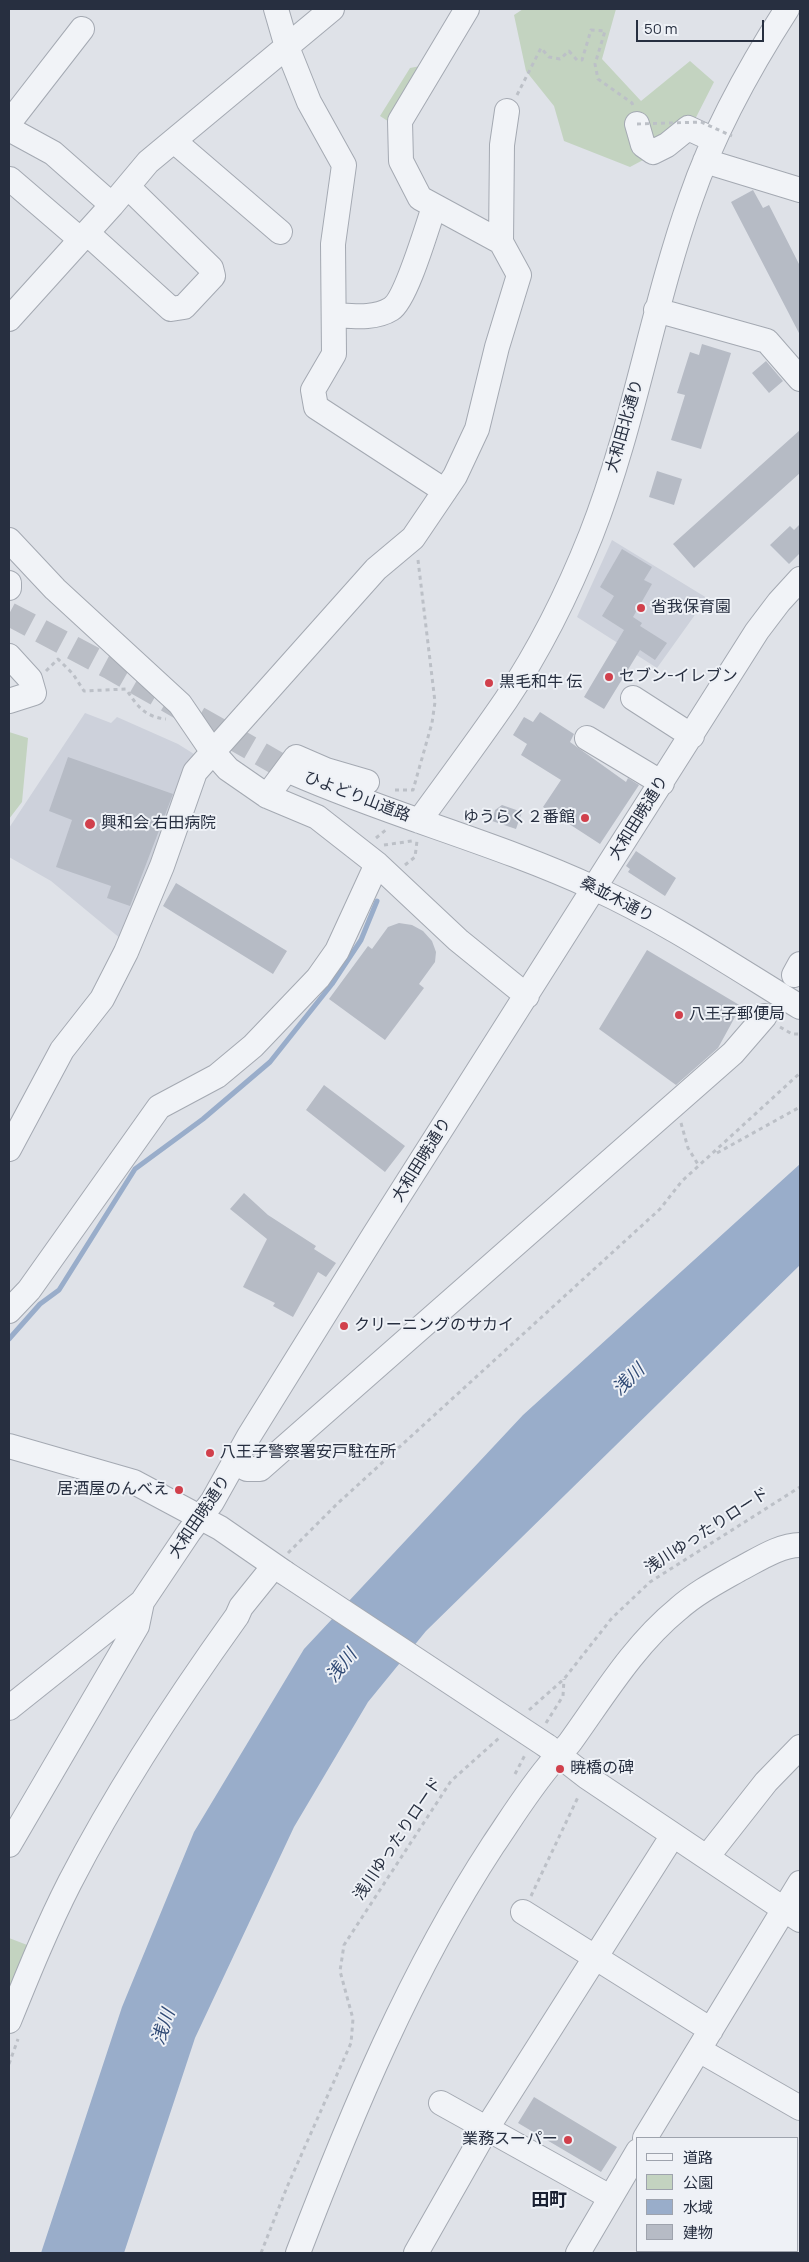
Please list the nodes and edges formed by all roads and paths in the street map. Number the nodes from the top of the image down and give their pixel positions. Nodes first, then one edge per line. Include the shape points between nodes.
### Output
1 (276, 9) edge
2 (332, 9) edge
3 (467, 9) edge
4 (787, 9) edge
5 (82, 29) dead end
6 (287, 47) junction
7 (507, 111) joint
8 (635, 117) junction
9 (9, 123) edge
10 (9, 129) edge
11 (723, 138) junction
12 (174, 141) junction
13 (705, 161) junction
14 (128, 187) junction
15 (800, 190) edge
16 (14, 192) edge
17 (112, 205) junction
18 (434, 207) junction
19 (280, 232) dead end
20 (84, 236) junction
21 (501, 242) junction
22 (656, 310) junction
23 (334, 315) junction
24 (9, 319) edge
25 (800, 379) edge
26 (445, 491) junction
27 (414, 538) junction
28 (9, 540) edge
29 (800, 579) edge
30 (9, 583) edge
31 (9, 588) edge
32 (9, 656) edge
33 (32, 684) junction
34 (633, 698) dead end
35 (9, 701) edge
36 (173, 722) dead end
37 (692, 736) junction
38 (586, 738) dead end
39 (212, 751) junction
40 (294, 773) tunnel mouth
41 (367, 782) dead end
42 (662, 783) junction
43 (413, 790) dead end
44 (267, 796) junction
45 (389, 827) dead end
46 (418, 831) junction
47 (379, 861) junction
48 (595, 888) junction
49 (527, 996) junction
50 (800, 1008) edge
51 (765, 1016) dead end
52 (792, 1034) dead end
53 (800, 1034) edge
54 (800, 1073) edge
55 (677, 1103) junction
56 (800, 1107) edge
57 (9, 1149) edge
58 (708, 1158) junction
59 (699, 1166) junction
60 (9, 1311) edge
61 (9, 1446) edge
62 (236, 1463) junction
63 (800, 1486) edge
64 (201, 1517) junction
65 (800, 1545) edge
66 (281, 1565) junction
67 (142, 1602) junction
68 (9, 1708) edge
69 (522, 1717) dead end
70 (502, 1736) dead end
71 (800, 1747) edge
72 (553, 1750) junction
73 (587, 1778) junction
74 (673, 1834) junction
75 (9, 1845) edge
76 (707, 1856) junction
77 (800, 1883) edge
78 (523, 1912) joint
79 (792, 1914) edge
80 (594, 1958) junction
81 (9, 2021) edge
82 (711, 2030) junction
83 (699, 2050) junction
84 (442, 2103) dead end
85 (800, 2108) edge
86 (487, 2128) junction
87 (646, 2137) edge
88 (636, 2154) edge
89 (610, 2197) junction
90 (261, 2253) edge
91 (298, 2253) edge
92 (416, 2253) edge
93 (578, 2253) edge

1 - 6 street
2 - 6 street
3 - 18 street via 400,120 401,161 420,198
4 - 11 street, 大和田北通り via 750,70
5 - 9 street
6 - 12 street
6 - 23 street via 309,102 344,165 333,244
7 - 8 path via 542,48 549,56 560,60 569,51 577,60 582,60 590,30 605,31 595,64 598,79 632,103
7 - 21 street via 502,145
8 - 11 path, bridge via 701,122
8 - 11 street via 643,145 653,152 688,128
10 - 17 street via 53,153
11 - 13 street, 大和田北通り
12 - 14 street via 148,162
12 - 19 street
13 - 15 street
13 - 22 street, 大和田北通り via 690,198
14 - 17 street
14 - 20 street via 211,268 212,276 184,308 171,309
16 - 20 street
17 - 20 street
18 - 21 street via 459,217
18 - 23 street via 403,294 392,309 374,316
20 - 24 street
21 - 26 street via 519,275 477,429
22 - 25 street via 766,341
22 - 46 street, 大和田北通り via 612,474 591,535 561,605 507,699
23 - 26 street via 334,354 314,390 316,407
26 - 27 street
27 - 39 street via 376,569
27 - 43 path via 435,702
28 - 39 street via 55,588 180,704
29 - 37 street, 大和田暁通り via 757,631
30 - 31 street
32 - 33 street
33 - 35 street via 34,693
33 - 36 path via 58,660 84,691 126,689 141,711
34 - 37 street
37 - 42 street, 大和田暁通り
38 - 42 street
39 - 44 street via 228,769
39 - 57 street via 195,772 162,866 118,968 102,999 62,1050
40 - 46 street, ひよどり山道路
41 - 44 street via 296,757
42 - 48 street, 大和田暁通り
44 - 47 street via 318,817
45 - 47 path
46 - 47 path via 415,857
46 - 48 street, 桑並木通り via 515,855
47 - 49 street via 458,940
47 - 60 street via 337,951 318,978 253,1046 217,1076 159,1107 29,1290
48 - 49 street, 大和田暁通り
48 - 50 street, 桑並木通り via 667,926
49 - 62 street, 大和田暁通り via 249,1436
51 - 55 street via 733,1053
52 - 53 path
54 - 58 path
55 - 59 path via 688,1148
55 - 62 street via 260,1469 247,1469
56 - 58 path
58 - 59 path
59 - 66 path via 660,1208 337,1504
61 - 64 street via 134,1482
62 - 64 street, 大和田暁通り
63 - 69 path, 浅川ゆったりロード via 650,1582 612,1618 564,1678
64 - 66 street
64 - 67 street, 大和田暁通り
65 - 72 street via 759,1560 707,1587 676,1610 623,1667 569,1744
66 - 72 street, bridge
66 - 81 street via 241,1607 119,1793 55,1911
67 - 68 street, 大和田暁通り
67 - 75 street via 137,1626
70 - 90 path, 浅川ゆったりロード via 450,1781 344,1945 340,1971 353,2019 351,2043
71 - 76 street via 766,1782
72 - 73 street
72 - 91 street via 441,1933 373,2066
73 - 74 street
73 - 78 path
74 - 76 street
74 - 80 street
76 - 79 street
77 - 79 street
78 - 80 street
79 - 82 street
80 - 82 street
80 - 86 street
82 - 83 street
83 - 85 street
83 - 87 street
84 - 86 street
86 - 89 street
86 - 92 street
88 - 89 street
89 - 93 street

